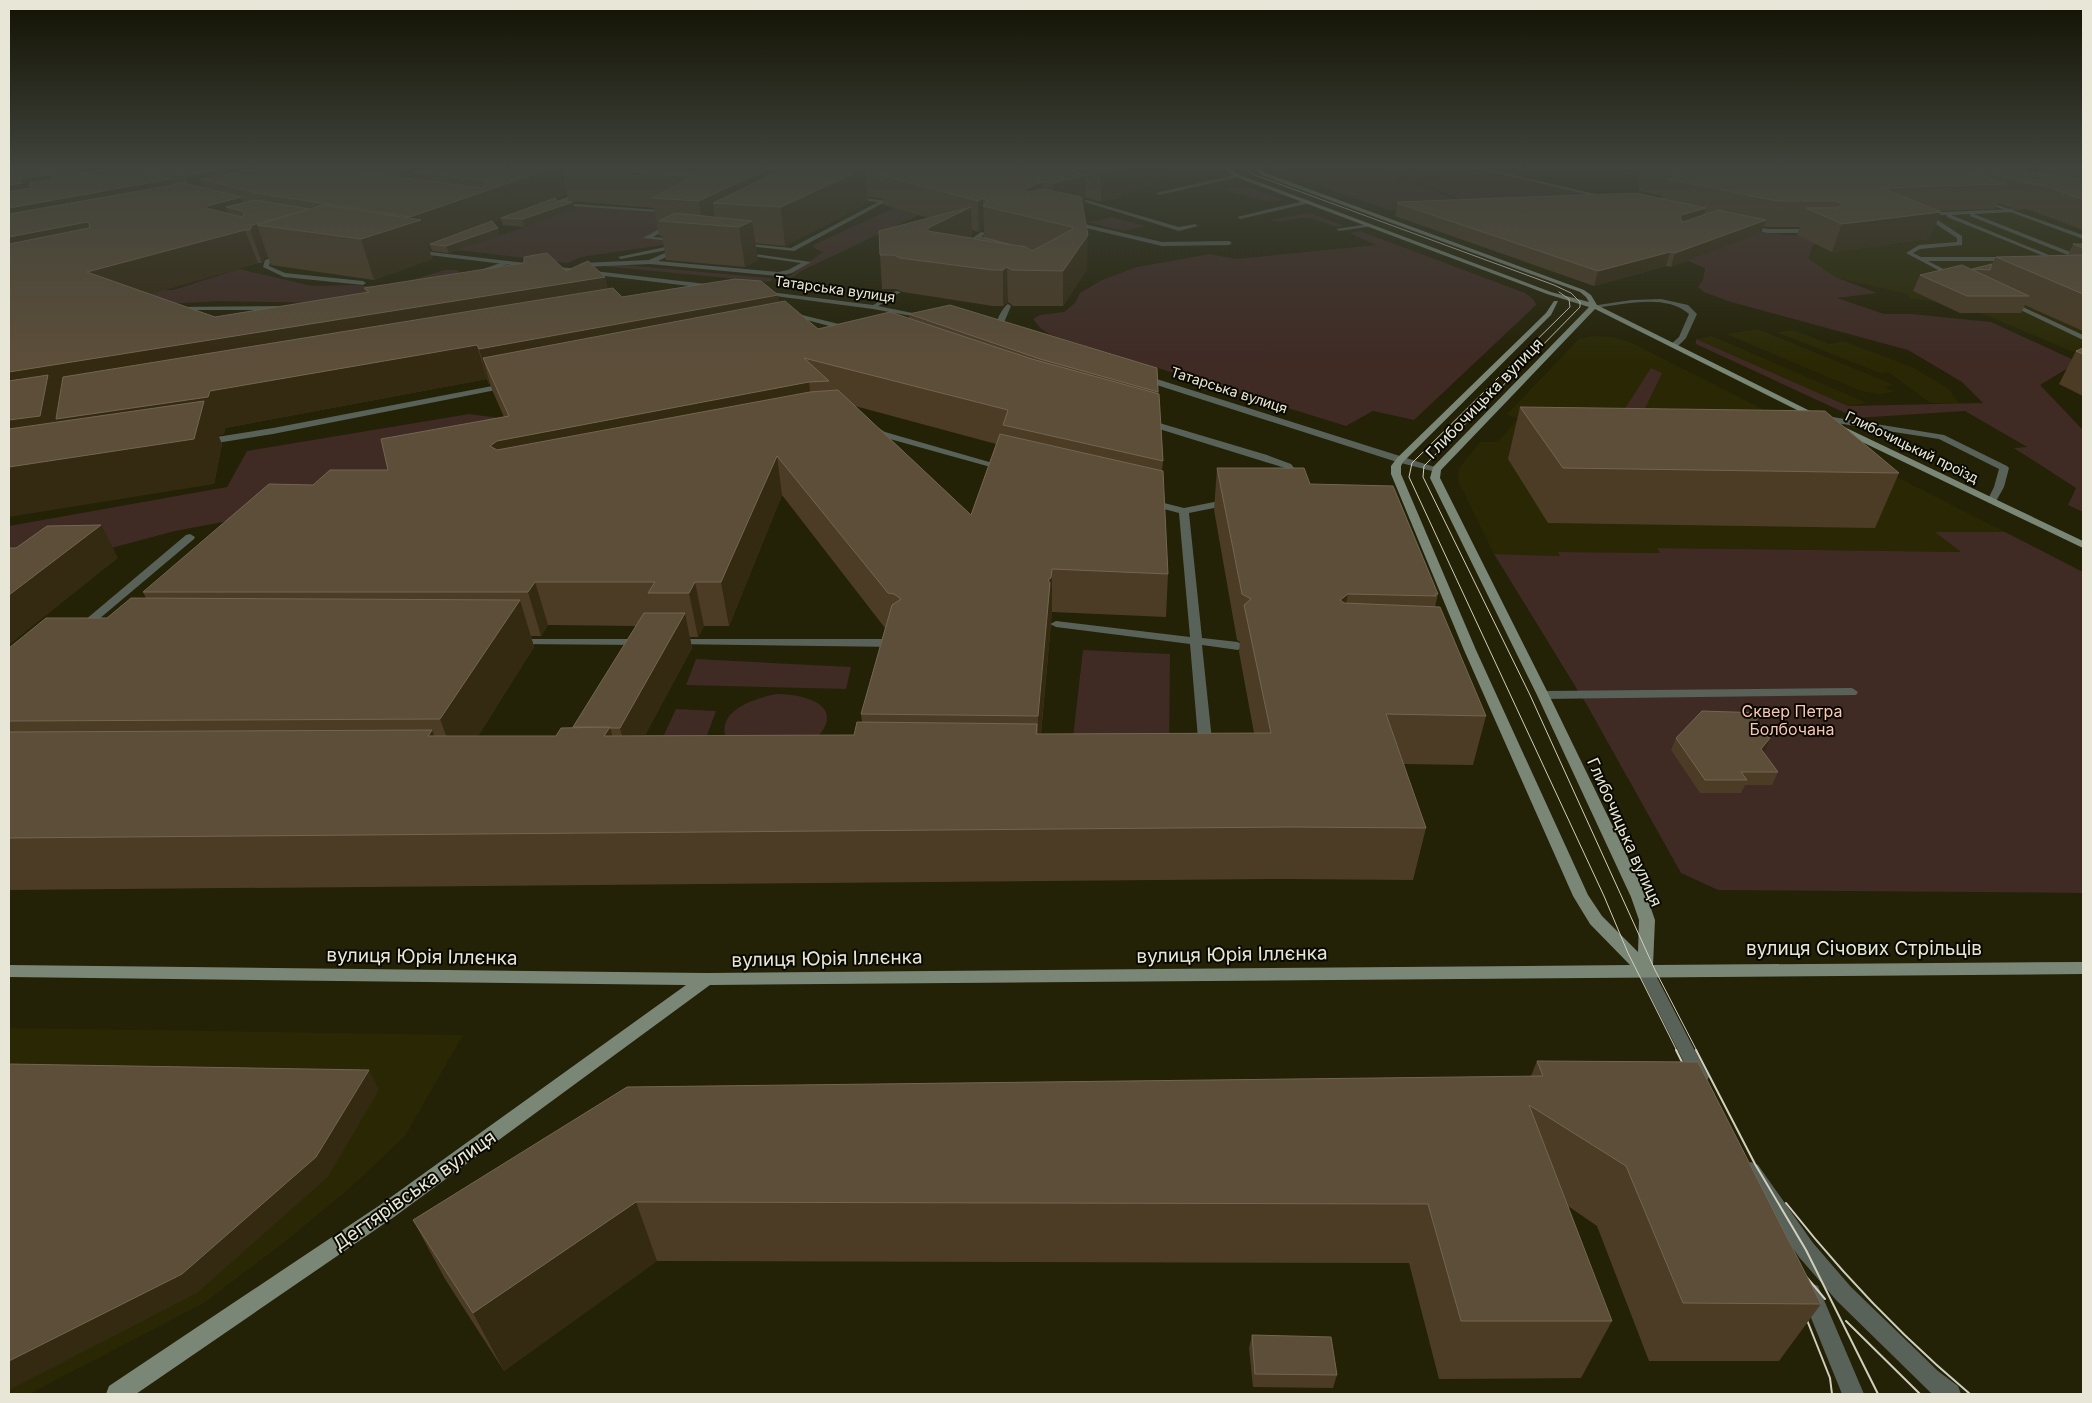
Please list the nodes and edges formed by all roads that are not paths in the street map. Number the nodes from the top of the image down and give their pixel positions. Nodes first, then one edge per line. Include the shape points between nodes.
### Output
1 (656, 232) edge
2 (825, 232) edge
3 (1113, 232) edge
4 (1389, 232) edge
5 (1422, 232) edge
6 (1953, 232) edge
7 (1990, 232) edge
8 (2016, 232) edge
9 (2071, 232) edge
10 (983, 233) edge
11 (2083, 237) edge
12 (976, 240) junction
13 (986, 242) edge
14 (1228, 243) dead end
15 (734, 244) edge
16 (435, 247) edge
17 (678, 248) junction
18 (960, 249) edge
19 (409, 251) edge
20 (292, 252) edge
21 (418, 253) junction
22 (734, 254) edge
23 (2017, 259) edge
24 (2083, 259) edge
25 (1920, 260) junction
26 (2042, 261) edge
27 (650, 262) junction
28 (506, 263) junction
29 (2083, 263) edge
30 (2075, 264) edge
31 (582, 265) junction
32 (567, 270) junction
33 (470, 274) edge
34 (1965, 282) edge
35 (363, 283) edge
36 (711, 286) junction
37 (720, 288) edge
38 (759, 292) edge
39 (898, 292) edge
40 (1549, 293) junction
41 (698, 294) edge
42 (1999, 298) edge
43 (1556, 302) junction
44 (1008, 306) edge
45 (1594, 306) junction
46 (873, 307) junction
47 (293, 308) edge
48 (165, 309) edge
49 (783, 312) edge
50 (939, 319) edge
51 (825, 323) junction
52 (805, 327) edge
53 (853, 330) edge
54 (1009, 334) edge
55 (2083, 338) edge
56 (1673, 346) junction
57 (1132, 374) edge
58 (515, 384) edge
59 (1820, 418) junction
60 (862, 420) edge
61 (1140, 420) edge
62 (195, 443) edge
63 (1400, 460) junction
64 (1436, 469) junction
65 (1015, 470) edge
66 (1289, 489) edge
67 (1137, 500) edge
68 (1242, 500) edge
69 (1992, 501) junction
70 (1184, 511) junction
71 (190, 538) dead end
72 (2083, 545) edge
73 (1056, 624) dead end
74 (69, 638) edge
75 (1196, 640) junction
76 (502, 642) edge
77 (897, 643) edge
78 (1238, 646) dead end
79 (1452, 649) edge
80 (1470, 650) junction
81 (1852, 692) dead end
82 (1543, 695) junction
83 (1207, 762) edge
84 (2083, 968) edge
85 (1645, 970) junction
86 (9, 971) edge
87 (707, 979) junction
88 (1709, 1096) edge
89 (117, 1394) edge
90 (1853, 1394) edge
91 (1950, 1394) edge

1 - 17 street via 646,238 686,245
2 - 15 street via 792,250
3 - 14 street via 1162,244
4 - 40 main road
5 - 45 main road via 1582,291
6 - 25 street via 1960,237 1960,244 1919,247 1909,253
7 - 26 street via 2068,264
8 - 24 street
9 - 11 street
10 - 12 street
12 - 13 street
12 - 18 street
16 - 21 street
17 - 27 street
17 - 31 street
19 - 21 street
20 - 35 street via 267,260 266,267 284,275
21 - 28 street
22 - 27 street via 808,262 790,272 778,274
23 - 25 street
25 - 34 street
27 - 31 street
28 - 32 street
28 - 33 street
29 - 30 street
31 - 32 street
32 - 36 street
36 - 37 street
36 - 41 street
38 - 46 street, Татарська вулиця
39 - 46 street
40 - 43 main road
40 - 45 main road
42 - 55 street
43 - 45 main road
43 - 63 main road, Глибочицька вулиця via 1549,314
44 - 54 street via 996,331
45 - 56 main road, Глибочицький проїзд
45 - 56 street via 1647,301 1683,304 1693,314 1682,338
45 - 64 main road, Глибочицька вулиця
46 - 50 street, Татарська вулиця
47 - 48 street
49 - 51 street
51 - 52 street
51 - 53 street
56 - 59 main road, Глибочицький проїзд
57 - 63 street, Татарська вулиця
58 - 62 street
59 - 69 main road, Глибочицький проїзд
59 - 69 street via 1941,437 2004,468
60 - 65 street via 882,434
61 - 66 street via 1288,466 1296,477
63 - 64 street, Татарська вулиця
63 - 80 main road, Глибочицька вулиця via 1396,466 1399,484
64 - 82 main road, Глибочицька вулиця via 1435,478
67 - 70 street
68 - 70 street
69 - 72 main road, Глибочицький проїзд
70 - 75 street
71 - 74 street
73 - 75 street
75 - 78 street
75 - 83 street
76 - 77 street
79 - 80 street
80 - 85 main road, Глибочицька вулиця via 1580,896 1596,920
81 - 82 street
82 - 85 main road, Глибочицька вулиця via 1639,897 1647,920
84 - 85 main road, вулиця Січових Стрільців
85 - 87 main road, вулиця Юрія Іллєнка
85 - 88 street
86 - 87 main road, вулиця Юрія Іллєнка
87 - 89 main road, Дегтярівська вулиця via 395,1205
90 - 91 street via 1792,1251 1741,1157 1806,1250 1844,1294 1930,1379

